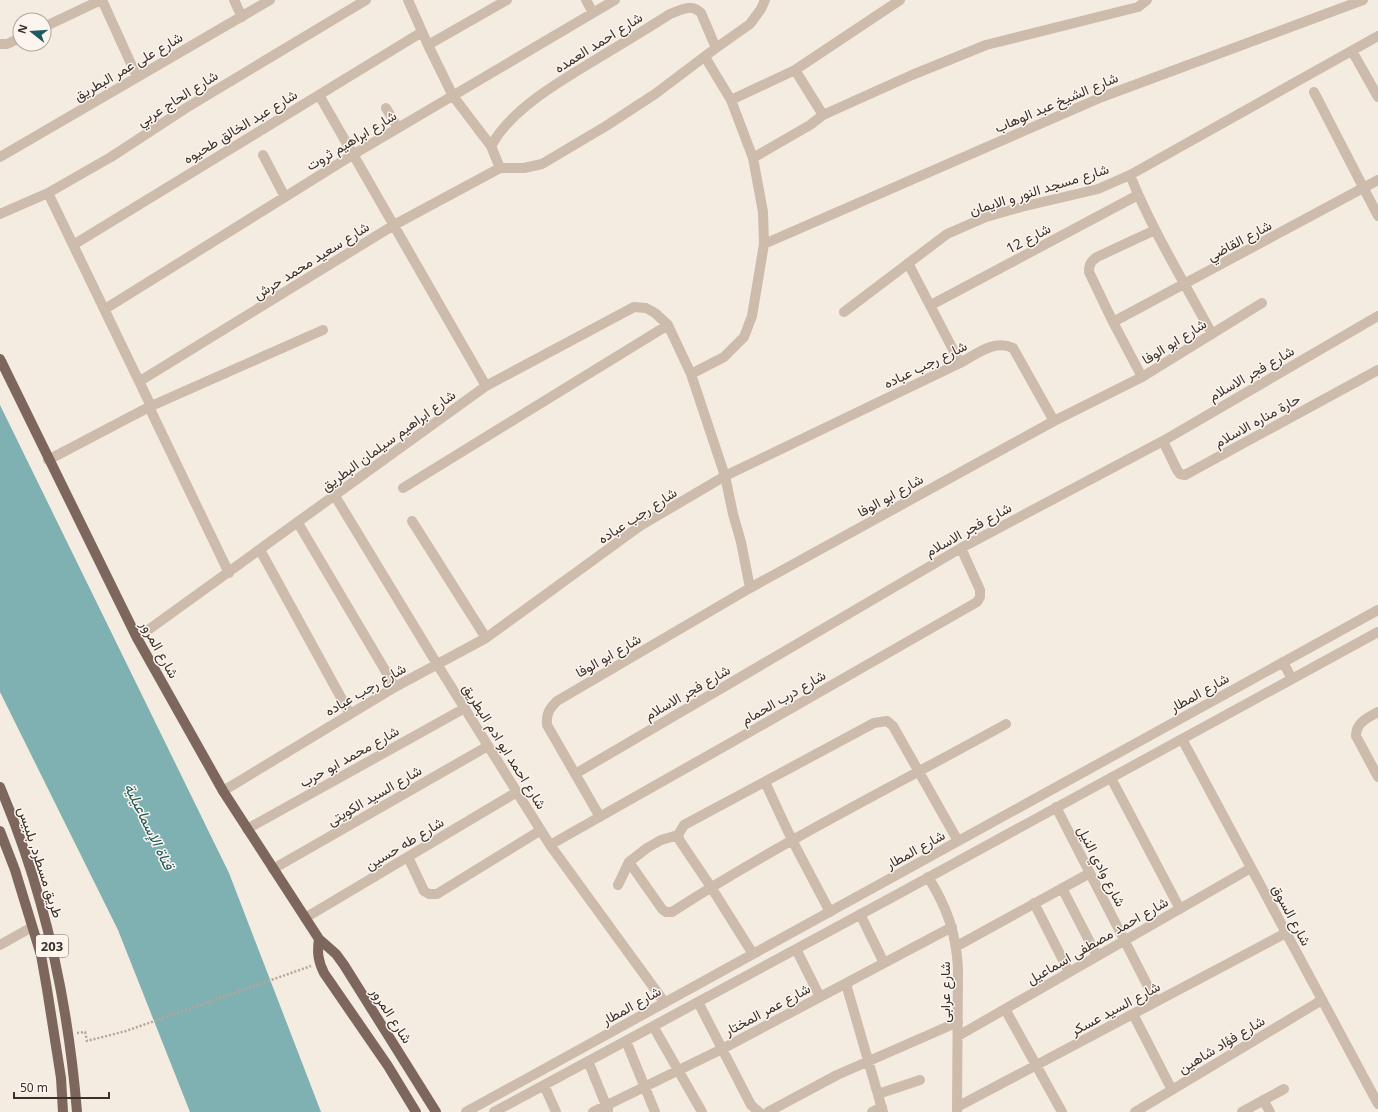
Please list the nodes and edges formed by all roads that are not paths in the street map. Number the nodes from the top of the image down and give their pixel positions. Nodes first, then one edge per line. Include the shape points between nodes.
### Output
1 (102, 0) edge
2 (234, 0) edge
3 (270, 0) edge
4 (366, 0) edge
5 (507, 0) edge
6 (586, 0) edge
7 (615, 0) edge
8 (765, 0) edge
9 (900, 0) edge
10 (1146, 0) edge
11 (1363, 0) edge
12 (410, 1) edge
13 (593, 13) junction
14 (242, 17) junction
15 (52, 23) edge
16 (422, 32) junction
17 (1378, 36) edge
18 (12, 42) edge
19 (0, 44) edge
20 (428, 45) junction
21 (716, 48) junction
22 (1352, 51) junction
23 (705, 57) junction
24 (795, 70) junction
25 (137, 77) junction
26 (1314, 92) dead end
27 (319, 95) junction
28 (453, 96) junction
29 (1378, 98) edge
30 (731, 100) junction
31 (386, 108) dead end
32 (823, 115) junction
33 (398, 128) junction
34 (491, 146) junction
35 (354, 154) junction
36 (263, 155) dead end
37 (0, 158) edge
38 (753, 158) junction
39 (500, 168) junction
40 (1130, 175) junction
41 (1378, 180) edge
42 (1364, 188) junction
43 (48, 193) junction
44 (1138, 195) junction
45 (285, 197) junction
46 (0, 214) edge
47 (1378, 216) edge
48 (394, 225) junction
49 (1155, 230) junction
50 (764, 244) junction
51 (73, 245) junction
52 (908, 263) junction
53 (1185, 285) junction
54 (1262, 303) dead end
55 (930, 305) junction
56 (105, 310) junction
57 (844, 312) dead end
58 (1378, 316) edge
59 (1113, 322) junction
60 (668, 324) junction
61 (323, 330) dead end
62 (1212, 334) junction
63 (0, 359) edge
64 (960, 363) junction
65 (1378, 370) edge
66 (691, 374) junction
67 (1142, 378) junction
68 (140, 381) junction
69 (486, 386) junction
70 (149, 407) junction
71 (1054, 421) junction
72 (1164, 441) junction
73 (48, 460) junction
74 (725, 476) junction
75 (403, 488) dead end
76 (335, 496) junction
77 (412, 521) dead end
78 (298, 523) junction
79 (961, 548) junction
80 (260, 550) junction
81 (229, 573) junction
82 (750, 588) junction
83 (1378, 610) edge
84 (1378, 632) edge
85 (138, 638) junction
86 (486, 638) junction
87 (1283, 662) junction
88 (437, 664) junction
89 (1292, 679) junction
90 (395, 687) junction
91 (464, 708) junction
92 (1378, 712) edge
93 (350, 714) junction
94 (1006, 724) dead end
95 (1182, 739) junction
96 (488, 746) junction
97 (919, 772) junction
98 (575, 774) junction
99 (1378, 777) edge
100 (1111, 778) junction
101 (764, 782) junction
102 (0, 787) edge
103 (223, 791) junction
104 (517, 792) junction
105 (1056, 807) junction
106 (600, 818) junction
107 (247, 829) junction
108 (541, 830) junction
109 (0, 831) edge
110 (678, 835) junction
111 (792, 840) junction
112 (958, 841) junction
113 (550, 845) junction
114 (408, 857) junction
115 (630, 862) junction
116 (1251, 868) junction
117 (273, 869) junction
118 (1090, 873) junction
119 (928, 877) junction
120 (891, 878) junction
121 (618, 885) dead end
122 (711, 887) junction
123 (1062, 888) junction
124 (900, 892) junction
125 (1034, 903) junction
126 (1180, 909) junction
127 (830, 912) junction
128 (860, 914) junction
129 (304, 918) junction
130 (32, 927) junction
131 (952, 927) junction
132 (1286, 933) junction
133 (319, 939) junction
134 (1124, 941) junction
135 (0, 945) edge
136 (956, 946) junction
137 (796, 949) junction
138 (753, 954) junction
139 (1097, 956) junction
140 (884, 963) junction
141 (1069, 972) junction
142 (846, 984) junction
143 (820, 997) junction
144 (1322, 1000) junction
145 (665, 1002) junction
146 (698, 1002) junction
147 (1156, 1002) junction
148 (1005, 1010) junction
149 (1133, 1014) junction
150 (958, 1022) junction
151 (653, 1026) junction
152 (958, 1036) junction
153 (626, 1041) junction
154 (722, 1049) junction
155 (588, 1061) junction
156 (868, 1062) junction
157 (1036, 1066) junction
158 (678, 1070) junction
159 (920, 1080) dead end
160 (544, 1085) junction
161 (645, 1087) junction
162 (1284, 1089) dead end
163 (1172, 1090) junction
164 (878, 1094) junction
165 (1263, 1100) junction
166 (1378, 1104) edge
167 (608, 1109) edge
168 (882, 1110) edge
169 (957, 1110) edge
170 (63, 1112) edge
171 (77, 1112) edge
172 (416, 1112) edge
173 (436, 1112) edge
174 (466, 1112) edge
175 (494, 1112) edge
176 (556, 1112) edge
177 (593, 1112) edge
178 (655, 1112) edge
179 (702, 1112) edge
180 (759, 1112) edge
181 (768, 1112) edge
182 (872, 1112) edge
183 (1062, 1112) edge
184 (1135, 1112) edge
185 (1242, 1112) edge
186 (1270, 1112) edge

1 - 15 street
1 - 25 street
2 - 14 street
3 - 14 street, شارع على عمر البطريق
4 - 43 street, شارع الحاج عربي
5 - 20 street
6 - 13 street
7 - 13 street, شارع ابراهيم ثروت
8 - 21 street via 750,24
9 - 24 street
10 - 32 street via 1138,7 986,45
11 - 50 street, شارع الشيخ عبد الوهاب via 1102,97
12 - 16 street
13 - 28 street, شارع ابراهيم ثروت
14 - 25 street, شارع على عمر البطريق
16 - 20 street
16 - 27 street, شارع عبد الخالق طحيوه
17 - 22 street, شارع مسجد النور و الايمان
18 - 19 street
20 - 28 street
21 - 23 street
21 - 34 street, شارع احمد العمده via 701,13 696,8 670,14 540,95 508,122 497,134
22 - 29 street
22 - 40 street, شارع مسجد النور و الايمان
23 - 30 street
23 - 39 street via 655,94 542,164 524,168
24 - 30 street
24 - 32 street
25 - 37 street, شارع على عمر البطريق
26 - 42 street
27 - 35 street
27 - 51 street, شارع عبد الخالق طحيوه
28 - 33 street, شارع ابراهيم ثروت
28 - 34 street
30 - 38 street
31 - 33 street
32 - 38 street
33 - 35 street, شارع ابراهيم ثروت
34 - 39 street
35 - 45 street, شارع ابراهيم ثروت
35 - 48 street
36 - 45 street
38 - 50 street via 763,212
39 - 48 street, شارع سعيد محمد حرش
40 - 44 street
40 - 52 street, شارع مسجد النور و الايمان via 1098,189 986,217 947,234
41 - 42 street, شارع القاضي
42 - 47 street
42 - 53 street, شارع القاضي
43 - 46 street, شارع الحاج عربي
43 - 51 street
44 - 49 street
44 - 55 street, شارع 12
45 - 56 street, شارع ابراهيم ثروت
48 - 68 street, شارع سعيد محمد حرش
48 - 69 street
49 - 53 street
49 - 59 street via 1097,256 1089,266 1088,272
50 - 66 street via 752,316 744,337 724,357
51 - 56 street
52 - 55 street
52 - 57 street, شارع مسجد النور و الايمان
53 - 59 street, شارع القاضي
53 - 62 street
54 - 62 street, شارع ابو الوفا
55 - 64 street
56 - 68 street
58 - 72 street, شارع فجر الاسلام
59 - 67 street
60 - 66 street
60 - 69 street, شارع ابراهيم سيلمان البطريق via 646,308 634,307
60 - 75 street
61 - 70 street
62 - 67 street, شارع ابو الوفا
63 - 73 main road, شارع المرور
64 - 71 street, شارع رجب عباده via 995,345 1006,344 1013,348
64 - 74 street, شارع رجب عباده
65 - 72 street, حارة مناره الاسلام via 1185,475 1177,470
66 - 74 street
67 - 71 street, شارع ابو الوفا
68 - 70 street via 150,401
69 - 76 street, شارع ابراهيم سيلمان البطريق
70 - 73 street
70 - 81 street
71 - 82 street, شارع ابو الوفا
72 - 79 street, شارع فجر الاسلام
73 - 85 main road, شارع المرور
74 - 82 street
74 - 86 street, شارع رجب عباده via 640,526
76 - 78 street, شارع ابراهيم سيلمان البطريق
76 - 88 street, شارع احمد ابو ادم البطريق
77 - 86 street
78 - 80 street, شارع ابراهيم سيلمان البطريق
78 - 90 street
79 - 98 street, شارع فجر الاسلام
79 - 106 street, شارع درب الحمام via 980,590 977,602
80 - 81 street, شارع ابراهيم سيلمان البطريق
80 - 93 street
81 - 85 street, شارع ابراهيم سيلمان البطريق
82 - 98 street, شارع ابو الوفا via 557,701 550,708 546,716 548,725
83 - 87 street, شارع المطار
84 - 89 street, شارع المطار
85 - 103 main road, شارع المرور
86 - 88 street, شارع رجب عباده
87 - 89 street
87 - 112 street, شارع المطار
88 - 90 street, شارع رجب عباده
88 - 91 street, شارع احمد ابو ادم البطريق
89 - 95 street, شارع المطار
90 - 93 street, شارع رجب عباده
91 - 96 street, شارع احمد ابو ادم البطريق
91 - 107 street, شارع محمد ابو حرب
92 - 99 street via 1363,720 1356,730 1356,736
93 - 103 street, شارع رجب عباده
94 - 97 street
95 - 100 street, شارع المطار
95 - 116 street, شارع السوق
96 - 104 street, شارع احمد ابو ادم البطريق
96 - 117 street, شارع السيد الكويتى
97 - 101 street via 893,726 887,721 881,721
97 - 111 street
97 - 112 street
98 - 106 street
100 - 105 street, شارع المطار
100 - 126 street
101 - 110 street via 684,825
101 - 111 street
102 - 171 main road, طريق مسطرد, بلبيس / 203 via 29,864 46,922 69,1035
103 - 107 main road, شارع المرور
104 - 108 street, شارع احمد ابو ادم البطريق
104 - 114 street, شارع طه حسين
105 - 118 street, شارع وادي النيل
105 - 119 street, شارع المطار
106 - 113 street, شارع درب الحمام
107 - 117 main road, شارع المرور
108 - 113 street, شارع احمد ابو ادم البطريق
108 - 114 street via 437,894 424,891
109 - 130 main road, طريق مسطرد, بلبيس / 203
110 - 115 street via 661,840
110 - 122 street
111 - 122 street
111 - 127 street
112 - 120 street, شارع المطار
113 - 145 street, شارع احمد ابو ادم البطريق
114 - 129 street, شارع طه حسين
115 - 121 street
115 - 122 street via 662,910 666,912 672,912
116 - 126 street, شارع احمد مصطفى اسماعيل
116 - 132 street, شارع السوق
117 - 129 main road, شارع المرور
118 - 123 street
118 - 134 street, شارع وادي النيل
119 - 124 street, شارع المطار
119 - 131 street, شارع عرابى via 938,893
120 - 124 street
120 - 127 street, شارع المطار
122 - 138 street
123 - 125 street
123 - 139 street
124 - 128 street, شارع المطار
125 - 136 street
125 - 141 street
126 - 134 street, شارع احمد مصطفى اسماعيل
127 - 138 street, شارع المطار
128 - 137 street, شارع المطار
128 - 140 street
129 - 133 main road, شارع المرور
130 - 135 street
130 - 170 main road, طريق مسطرد, بلبيس / 203 via 48,989 61,1078
131 - 136 street, شارع عرابى
131 - 140 street, شارع عمر المختار
132 - 144 street, شارع السوق
132 - 147 street, شارع السيد عسكر
133 - 172 main road via 317,951 324,973 388,1066
133 - 173 main road, شارع المرور via 344,964
134 - 139 street, شارع احمد مصطفى اسماعيل
134 - 147 street, شارع وادي النيل
136 - 150 street, شارع عرابى
137 - 143 street
137 - 146 street, شارع المطار
138 - 145 street, شارع المطار
139 - 141 street, شارع احمد مصطفى اسماعيل
140 - 142 street, شارع عمر المختار
141 - 148 street, شارع احمد مصطفى اسماعيل
142 - 143 street, شارع عمر المختار
142 - 156 street
143 - 154 street, شارع عمر المختار
144 - 163 street, شارع فؤاد شاهين
144 - 166 street, شارع السوق
145 - 174 street, شارع المطار
146 - 151 street, شارع المطار
146 - 154 street
147 - 149 street, شارع السيد عسكر
148 - 152 street, شارع احمد مصطفى اسماعيل
148 - 157 street
149 - 157 street, شارع السيد عسكر
149 - 163 street
150 - 152 street, شارع عرابى
150 - 156 street
151 - 153 street, شارع المطار
151 - 158 street
152 - 169 street, شارع عرابى
153 - 155 street, شارع المطار
153 - 161 street
154 - 158 street, شارع عمر المختار
154 - 180 street via 751,1105
155 - 160 street, شارع المطار
155 - 167 street
156 - 164 street
156 - 181 street via 827,1080
157 - 169 street, شارع السيد عسكر
157 - 183 street
158 - 161 street, شارع عمر المختار
158 - 179 street
159 - 164 street
160 - 175 street, شارع المطار
160 - 176 street
161 - 167 street, شارع عمر المختار
161 - 178 street
162 - 165 street
163 - 184 street, شارع فؤاد شاهين
164 - 168 street
165 - 185 street
165 - 186 street
167 - 177 street, شارع عمر المختار
168 - 182 street

